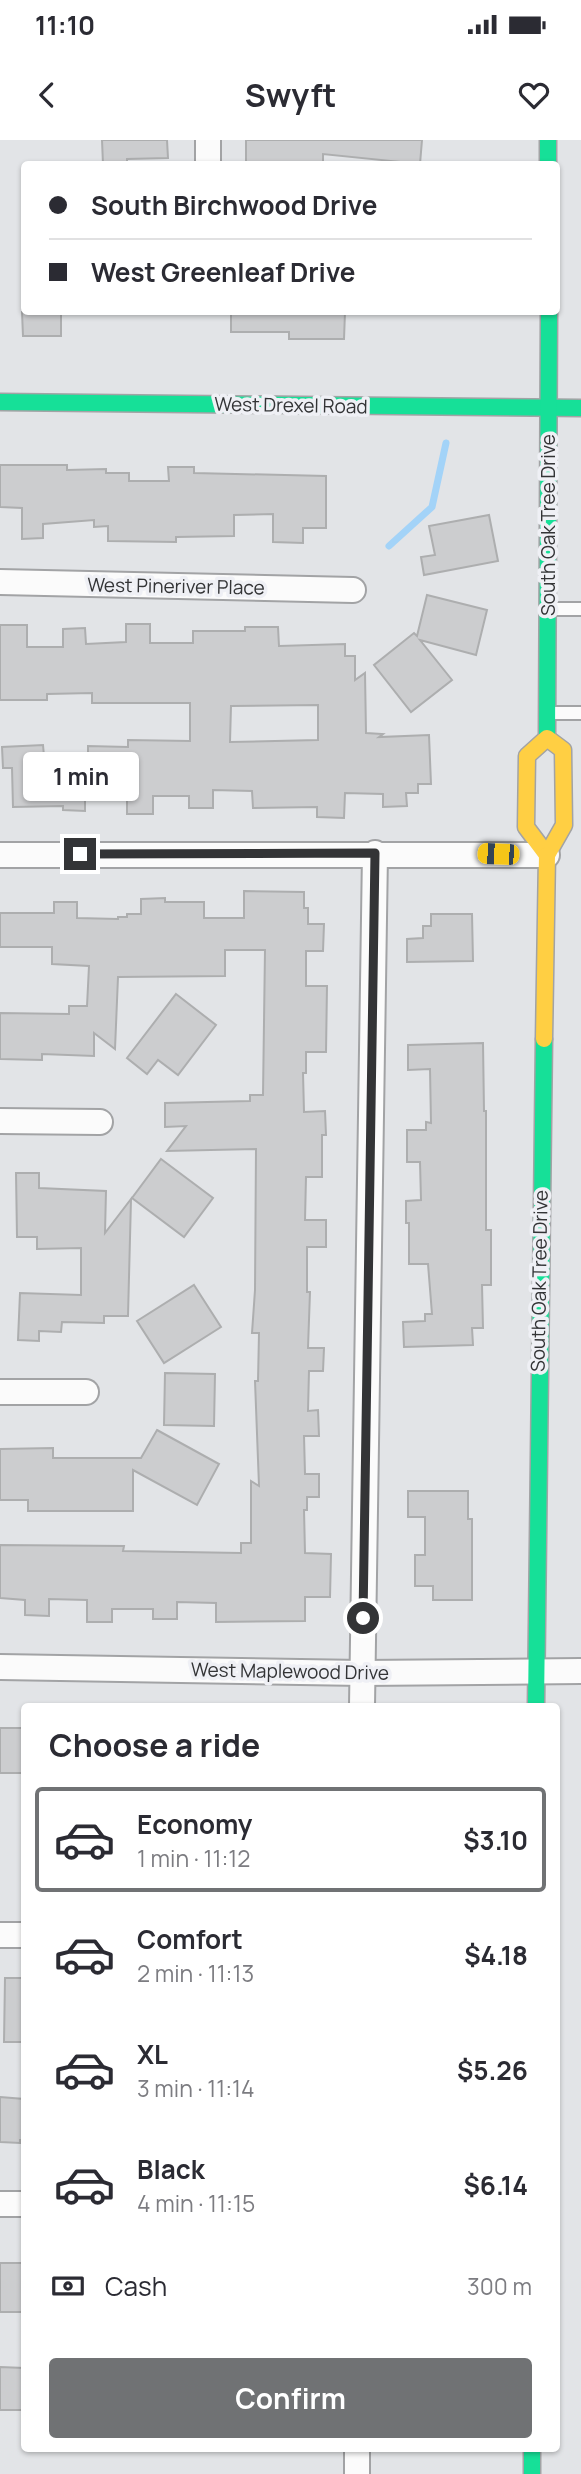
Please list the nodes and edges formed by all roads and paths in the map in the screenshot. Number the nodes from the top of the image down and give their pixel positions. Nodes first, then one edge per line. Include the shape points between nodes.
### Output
1 (208, 140) edge
2 (548, 140) edge
3 (208, 161) edge
4 (548, 161) edge
5 (549, 315) edge
6 (0, 402) edge
7 (549, 408) junction
8 (581, 408) edge
9 (0, 582) edge
10 (353, 590) dead end
11 (548, 609) junction
12 (581, 609) edge
13 (547, 713) junction
14 (581, 713) edge
15 (547, 738) junction
16 (375, 853) junction
17 (0, 855) edge
18 (547, 855) junction
19 (0, 1121) edge
20 (100, 1122) dead end
21 (0, 1392) edge
22 (86, 1392) dead end
23 (0, 1667) edge
24 (581, 1671) edge
25 (536, 1672) junction
26 (362, 1673) junction
27 (362, 1703) edge
28 (536, 1703) edge
29 (0, 1935) edge
30 (21, 1935) edge
31 (0, 2204) edge
32 (21, 2204) edge
33 (357, 2452) edge
34 (532, 2452) edge
35 (357, 2474) edge
36 (532, 2474) edge

1 - 3 street
2 - 4 street
5 - 7 street, South Oak Tree Drive
6 - 7 street, West Drexel Road
7 - 8 street, West Drexel Road
7 - 11 street, South Oak Tree Drive
9 - 10 street, West Pineriver Place
11 - 12 lane
11 - 13 street, South Oak Tree Drive
13 - 14 lane
13 - 15 street, South Oak Tree Drive
15 - 18 street, South Oak Tree Drive via 563,750 564,825
15 - 18 street via 527,756 526,827
16 - 17 street
16 - 18 street
16 - 26 street
18 - 25 street, South Oak Tree Drive
19 - 20 street
21 - 22 street
23 - 26 street, West Maplewood Drive
24 - 25 street, West Maplewood Drive
25 - 26 street, West Maplewood Drive
25 - 28 street, South Oak Tree Drive
26 - 27 street
29 - 30 street
31 - 32 street
33 - 35 street
34 - 36 street

